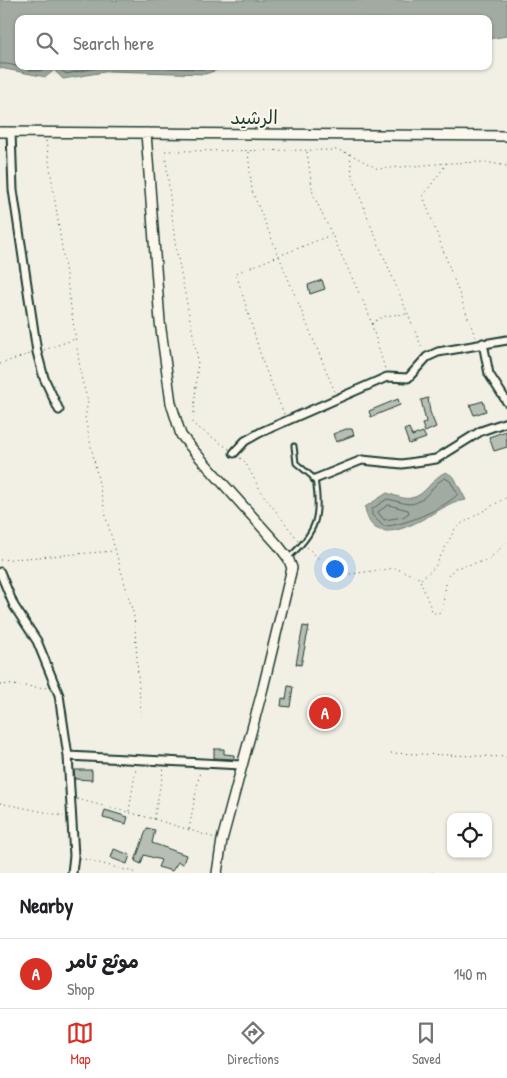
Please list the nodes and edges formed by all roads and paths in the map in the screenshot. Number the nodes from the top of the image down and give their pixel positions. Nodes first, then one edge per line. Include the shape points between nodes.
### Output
1 (0, 132) edge
2 (11, 132) junction
3 (146, 132) junction
4 (44, 133) junction
5 (507, 136) edge
6 (248, 151) junction
7 (308, 152) junction
8 (350, 154) junction
9 (448, 163) junction
10 (507, 166) edge
11 (331, 235) junction
12 (278, 256) junction
13 (408, 314) junction
14 (371, 325) junction
15 (507, 340) edge
16 (480, 344) junction
17 (427, 357) junction
18 (387, 377) junction
19 (338, 399) junction
20 (507, 402) edge
21 (59, 410) dead end
22 (287, 421) junction
23 (507, 422) edge
24 (294, 446) dead end
25 (234, 453) junction
26 (315, 479) junction
27 (507, 497) edge
28 (507, 542) edge
29 (303, 543) junction
30 (115, 551) junction
31 (288, 558) junction
32 (0, 560) edge
33 (0, 572) edge
34 (420, 580) junction
35 (0, 684) edge
36 (57, 689) junction
37 (141, 716) dead end
38 (391, 752) dead end
39 (68, 756) junction
40 (507, 757) edge
41 (138, 760) junction
42 (166, 762) junction
43 (201, 763) junction
44 (241, 765) junction
45 (69, 796) junction
46 (0, 803) edge
47 (129, 812) junction
48 (72, 817) junction
49 (154, 819) junction
50 (188, 830) junction
51 (222, 840) junction
52 (74, 856) junction
53 (433, 870) dead end
54 (72, 873) edge
55 (137, 873) edge
56 (217, 873) edge
57 (432, 873) edge

1 - 2 street, الرشيد
2 - 4 street, الرشيد
2 - 21 street via 13,190 37,352 44,378
3 - 4 street, الرشيد
3 - 5 street, الرشيد
3 - 31 street via 160,322 174,416 182,435 194,450
4 - 30 path via 88,401 85,418
6 - 7 path
6 - 12 path via 252,191
6 - 25 path via 165,151 175,243 198,360 193,424
7 - 8 path via 338,150
7 - 11 path via 313,194
8 - 9 path via 378,168
8 - 13 path via 352,175
9 - 10 path via 485,162
9 - 16 path via 422,196
11 - 12 path
11 - 14 path via 368,312
12 - 19 path
12 - 22 path via 236,273 264,363
13 - 14 path via 389,315
13 - 17 path
14 - 18 path
15 - 16 street
16 - 17 street
16 - 20 street via 489,374
17 - 18 street via 408,378
18 - 19 street
19 - 22 street
22 - 25 street via 245,441
23 - 26 street via 481,431 436,459 402,464 362,460
24 - 26 lane via 296,463
25 - 29 path via 245,462 262,494
26 - 29 lane via 319,505 317,520
27 - 34 path via 456,527 435,567
28 - 34 path via 488,560 455,568 447,577 442,611 436,614
29 - 31 lane
29 - 34 path via 336,576 395,568
30 - 32 path
30 - 37 path via 134,616
31 - 44 street via 292,568 290,580
33 - 36 street via 14,606 37,641
35 - 36 path
36 - 39 street
38 - 40 path
39 - 41 street
39 - 45 street
41 - 42 street
41 - 47 path
42 - 43 street
42 - 49 path
43 - 44 street
43 - 50 path
44 - 51 street
45 - 47 path
45 - 48 street
46 - 48 path
47 - 49 path
48 - 52 street
49 - 50 path
50 - 51 path
51 - 56 street
52 - 54 street
52 - 55 path
53 - 57 path

